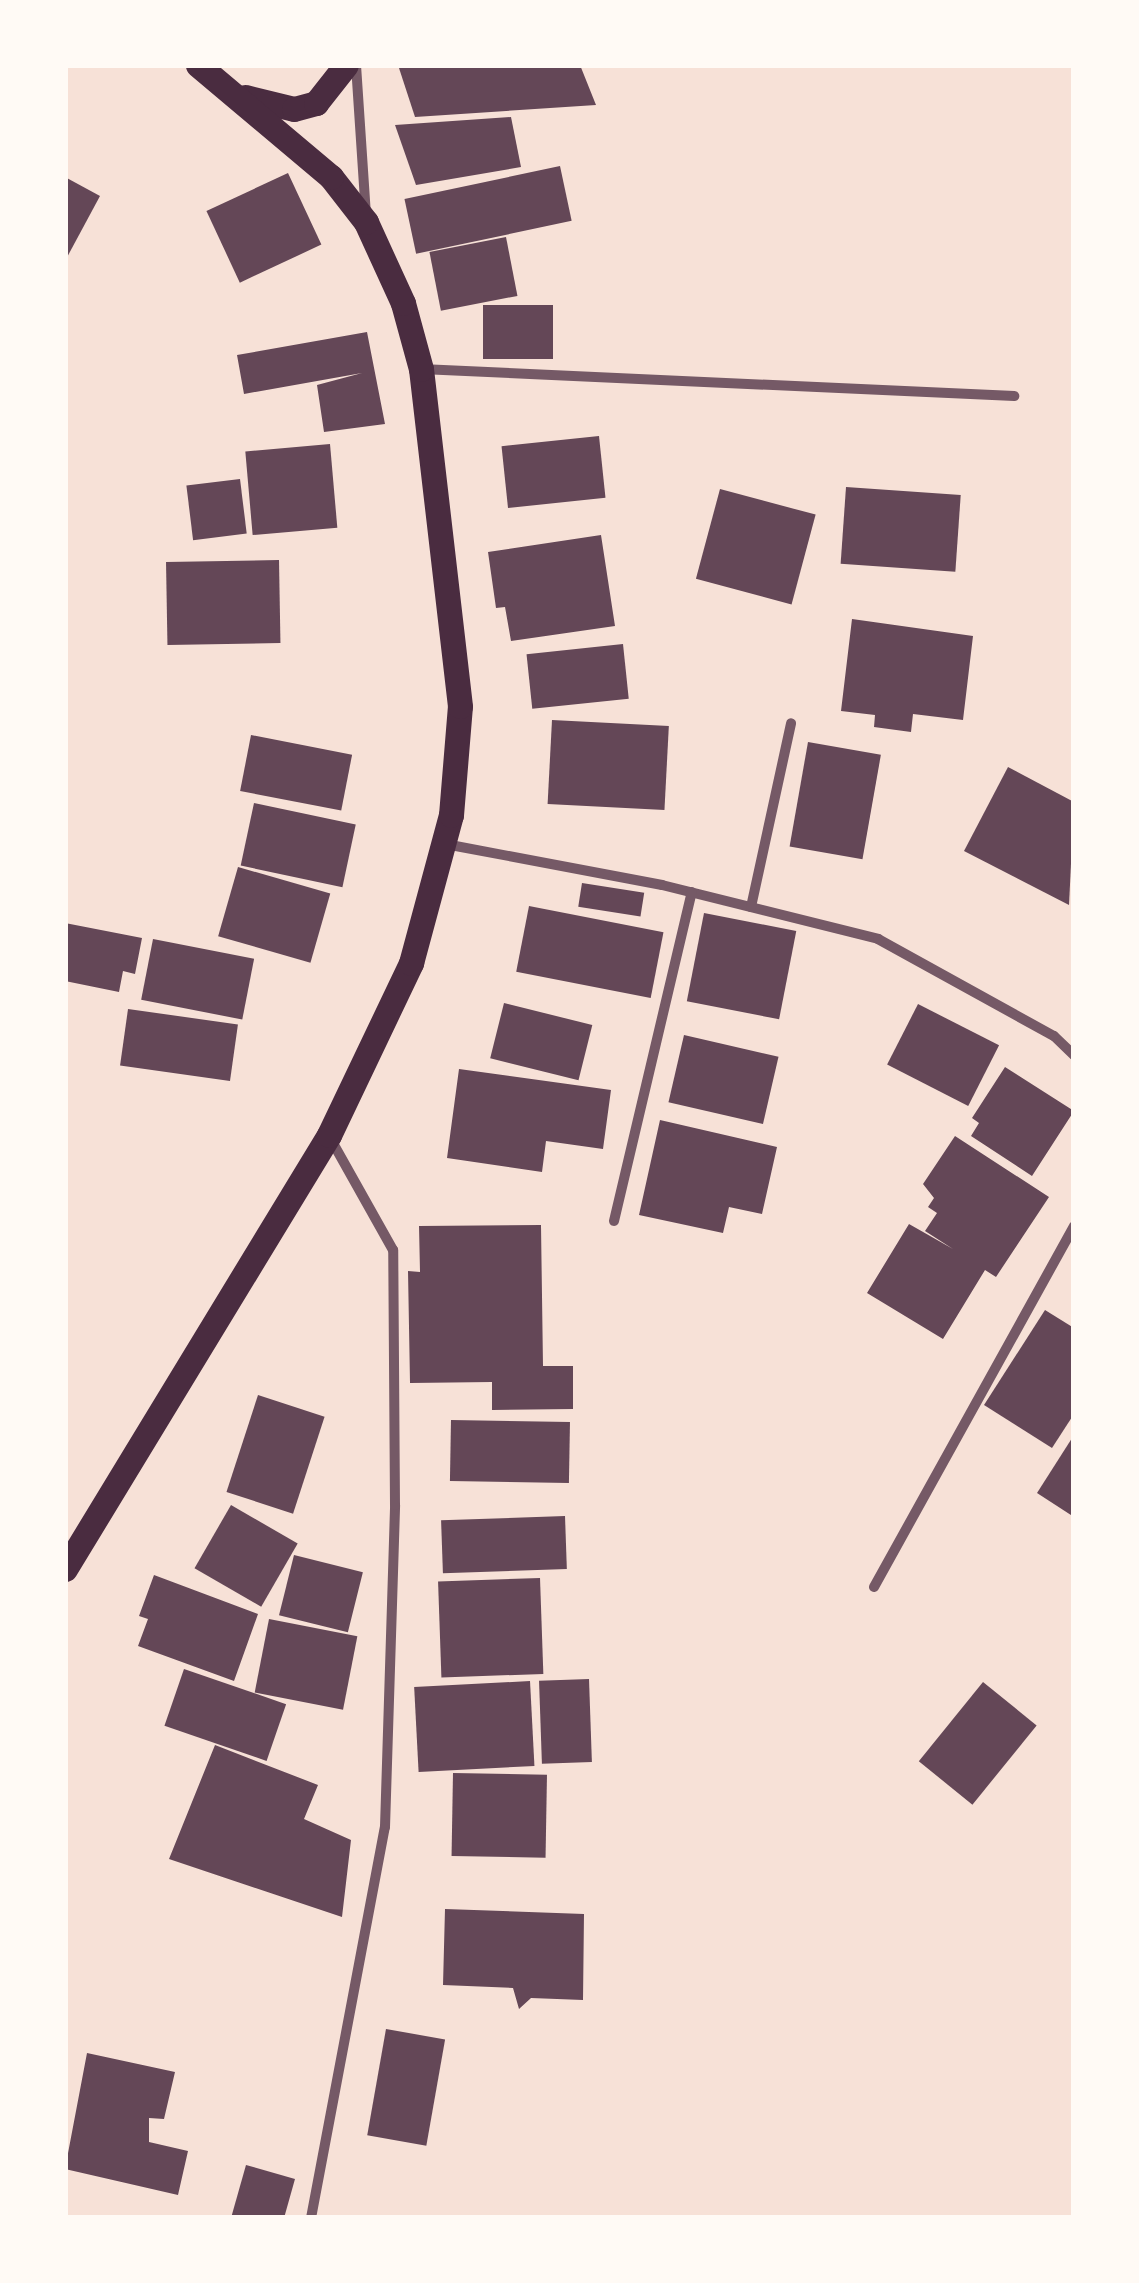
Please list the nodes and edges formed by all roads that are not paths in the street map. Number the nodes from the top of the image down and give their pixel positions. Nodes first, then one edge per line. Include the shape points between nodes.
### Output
1 (198, 65) edge
2 (346, 65) edge
3 (356, 65) edge
4 (227, 89) junction
5 (366, 222) junction
6 (420, 369) junction
7 (1014, 396) dead end
8 (791, 723) dead end
9 (444, 844) junction
10 (692, 892) junction
11 (752, 906) junction
12 (1074, 1055) edge
13 (329, 1136) junction
14 (614, 1221) dead end
15 (1074, 1226) edge
16 (65, 1569) edge
17 (874, 1587) dead end
18 (311, 2218) edge

1 - 4 main road
2 - 4 main road via 331,92 294,110
3 - 5 street
4 - 5 main road via 331,176
5 - 6 main road via 403,303
6 - 7 street
6 - 9 main road via 460,706
8 - 11 street
9 - 10 street
9 - 13 main road via 411,962
10 - 11 street
10 - 14 street
11 - 12 street via 878,938 1054,1036
13 - 16 main road
13 - 18 street via 393,1250 395,1505 384,1827
15 - 17 street

